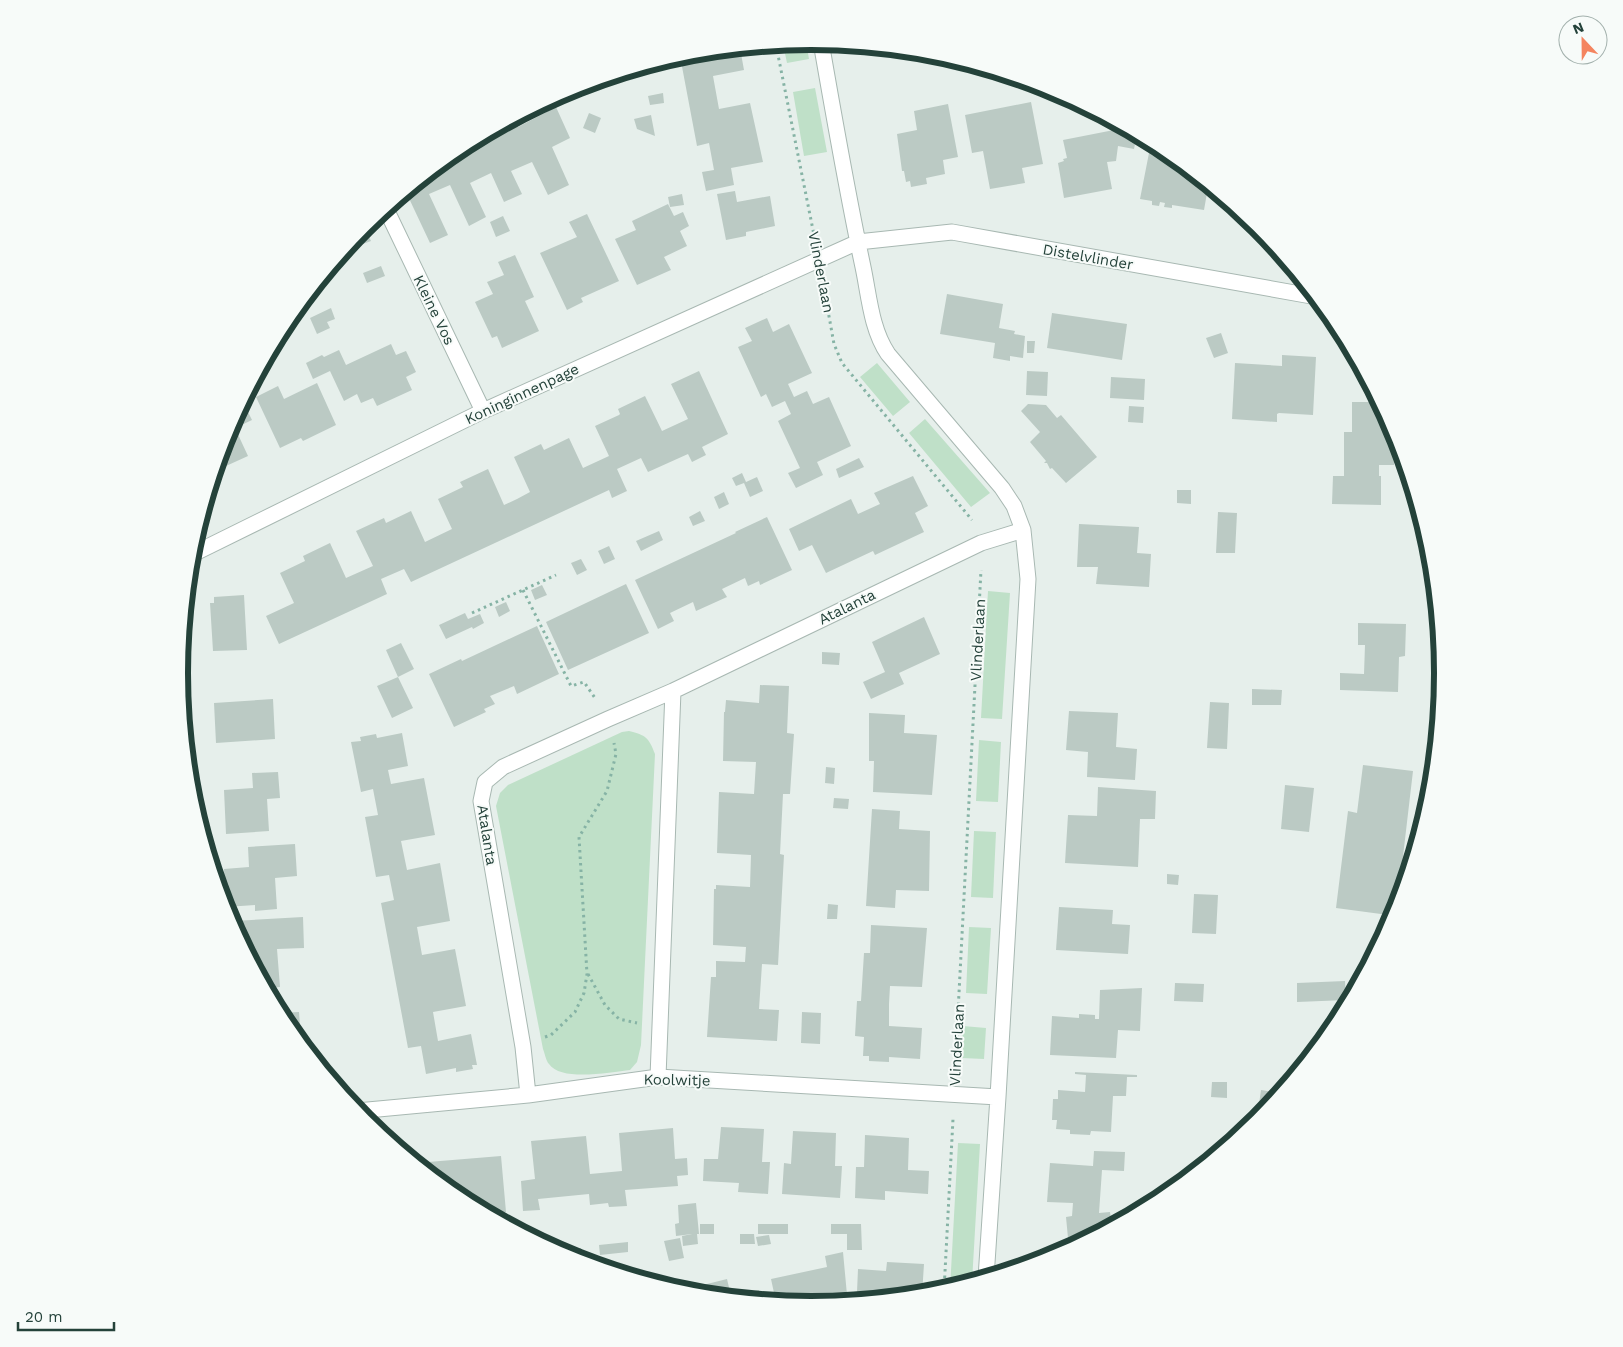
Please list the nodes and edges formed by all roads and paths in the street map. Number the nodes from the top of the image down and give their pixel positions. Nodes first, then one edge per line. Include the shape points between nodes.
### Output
1 (822, 50) edge
2 (777, 51) edge
3 (389, 216) edge
4 (858, 242) junction
5 (819, 259) junction
6 (1307, 295) edge
7 (482, 411) junction
8 (1023, 530) junction
9 (981, 543) junction
10 (200, 550) edge
11 (556, 575) dead end
12 (523, 590) junction
13 (472, 613) dead end
14 (673, 691) junction
15 (608, 719) junction
16 (587, 974) junction
17 (660, 1028) junction
18 (523, 1047) junction
19 (658, 1077) junction
20 (528, 1095) junction
21 (954, 1096) junction
22 (998, 1097) junction
23 (367, 1110) edge
24 (986, 1272) edge
25 (944, 1282) edge

1 - 4 street
2 - 5 path, Vlinderlaan
3 - 7 street, Kleine Vos
4 - 5 street, Koninginnenpage
4 - 6 street, Distelvlinder via 952,232
4 - 8 street via 881,343 1002,488 1014,506
5 - 7 street, Koninginnenpage
5 - 9 path, Vlinderlaan via 834,344 842,363 968,514
7 - 10 street, Koninginnenpage
8 - 9 street, Atalanta
8 - 22 street via 1028,579
9 - 14 street, Atalanta
9 - 21 path, Vlinderlaan
11 - 12 path
12 - 13 path
12 - 15 path via 570,686 584,682
14 - 15 street, Atalanta
14 - 17 street
15 - 16 path via 616,754 607,790 579,837
15 - 18 street, Atalanta via 503,767 485,782 481,801
16 - 17 path via 605,1005 619,1019
16 - 18 path via 584,993 575,1012 551,1035
17 - 19 street
18 - 20 street, Atalanta
19 - 20 street, Koolwitje
19 - 21 street, Koolwitje
20 - 23 street, Koolwitje
21 - 22 street, Koolwitje
21 - 25 path, Vlinderlaan
22 - 24 street

